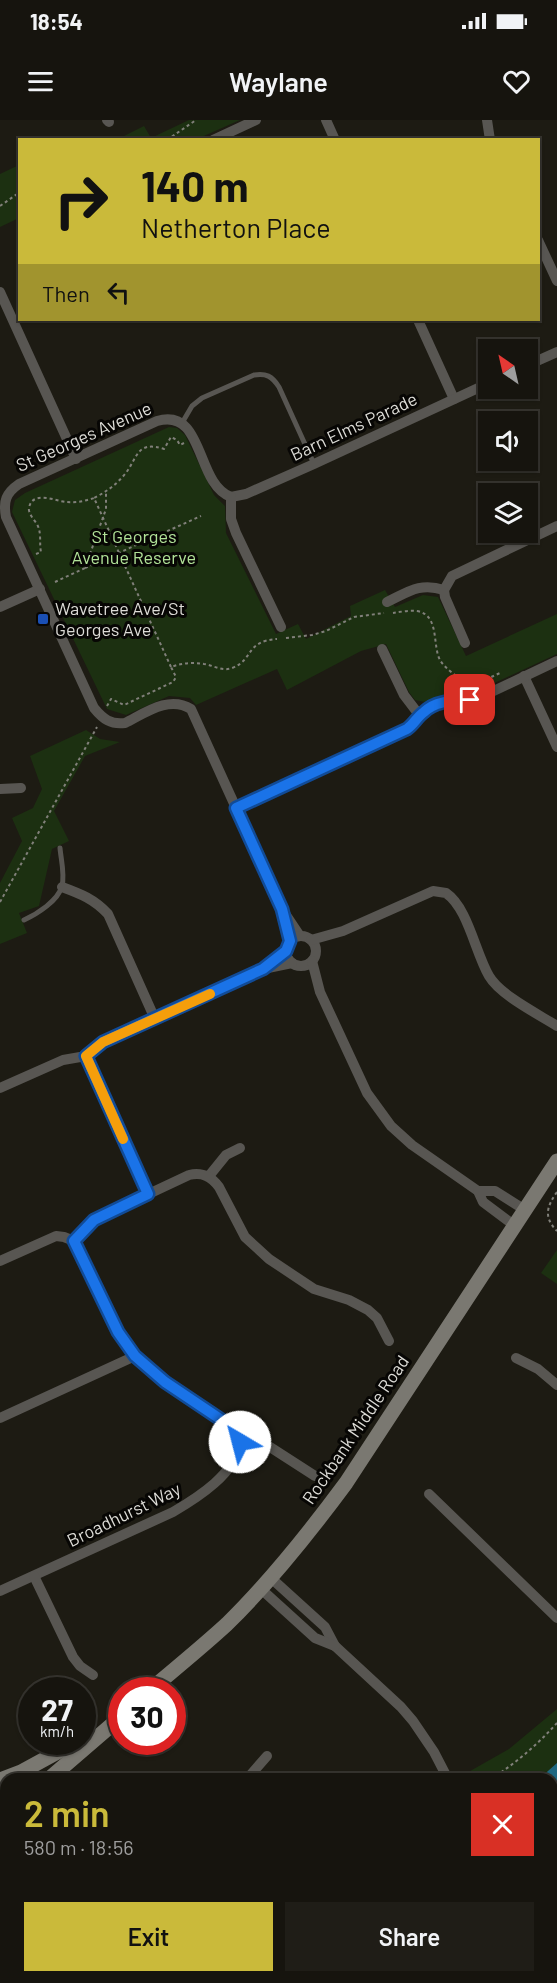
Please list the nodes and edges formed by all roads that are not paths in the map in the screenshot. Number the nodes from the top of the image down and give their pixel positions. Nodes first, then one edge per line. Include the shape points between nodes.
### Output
1 (256, 120) edge
2 (326, 120) edge
3 (487, 120) edge
4 (217, 138) edge
5 (334, 138) edge
6 (490, 138) edge
7 (540, 244) edge
8 (557, 281) edge
9 (0, 292) edge
10 (15, 313) edge
11 (18, 321) edge
12 (418, 321) edge
13 (557, 352) edge
14 (538, 361) edge
15 (478, 388) edge
16 (454, 399) junction
17 (182, 423) junction
18 (76, 459) junction
19 (314, 464) junction
20 (231, 497) junction
21 (557, 526) edge
22 (40, 589) junction
23 (444, 590) junction
24 (387, 602) dead end
25 (0, 607) edge
26 (281, 627) dead end
27 (465, 643) dead end
28 (382, 650) dead end
29 (557, 661) edge
30 (524, 676) junction
31 (420, 716) junction
32 (557, 747) edge
33 (21, 788) dead end
34 (0, 789) edge
35 (236, 808) junction
36 (60, 848) dead end
37 (62, 887) junction
38 (24, 920) dead end
39 (343, 931) junction
40 (311, 940) junction
41 (292, 942) junction
42 (314, 956) junction
43 (296, 965) junction
44 (263, 969) junction
45 (321, 992) junction
46 (155, 1019) junction
47 (557, 1026) edge
48 (86, 1056) junction
49 (0, 1088) edge
50 (240, 1148) dead end
51 (557, 1161) edge
52 (209, 1176) junction
53 (478, 1191) junction
54 (148, 1194) junction
55 (525, 1210) junction
56 (515, 1226) junction
57 (74, 1241) junction
58 (0, 1261) edge
59 (389, 1341) dead end
60 (135, 1356) junction
61 (516, 1358) dead end
62 (557, 1385) edge
63 (0, 1418) edge
64 (240, 1442) junction
65 (315, 1476) dead end
66 (429, 1494) dead end
67 (34, 1576) junction
68 (266, 1583) junction
69 (0, 1591) edge
70 (557, 1618) edge
71 (93, 1675) dead end
72 (165, 1677) edge
73 (108, 1726) edge
74 (52, 1755) edge
75 (267, 1756) dead end
76 (18, 1773) edge
77 (56, 1773) edge
78 (252, 1773) edge
79 (445, 1773) edge

1 - 4 street
2 - 5 street
3 - 6 street
7 - 8 street
9 - 10 street
11 - 18 street
12 - 16 street
13 - 14 street
15 - 16 street, Barn Elms Parade
16 - 19 street, Barn Elms Parade
17 - 18 street, St Georges Avenue via 169,418 156,421
17 - 19 lane via 202,398 254,375 270,376 279,387
17 - 20 street via 194,439 213,482
18 - 22 street, St Georges Avenue via 19,484 5,498 6,517
19 - 20 street, Barn Elms Parade
20 - 26 street via 231,519 236,533
21 - 23 street via 459,571
22 - 25 street
22 - 35 street, St Georges Avenue via 94,708 102,717 125,723 166,704 184,705 195,717
23 - 24 street via 417,587
23 - 27 street
28 - 31 street via 404,695
29 - 30 street
30 - 31 street via 470,700 431,706
30 - 32 street
31 - 35 street via 407,729
33 - 34 street
35 - 41 street via 282,909
36 - 37 lane
37 - 38 lane via 39,913
37 - 46 street via 87,896 108,914
39 - 40 street
39 - 42 street
39 - 47 street via 433,891 446,893 459,909 490,978
40 - 41 street
40 - 42 street
41 - 43 street
41 - 44 street
42 - 43 street
42 - 45 street
43 - 44 street
43 - 45 street
44 - 46 street
45 - 53 street via 367,1093 391,1126
46 - 48 street via 103,1042
48 - 49 street via 63,1060
48 - 54 street
50 - 52 street via 226,1155
51 - 55 street, Rockbank Middle Road
52 - 54 street via 189,1175
52 - 59 street via 219,1186 244,1237 314,1289 368,1310
53 - 55 street via 495,1191
53 - 56 street via 483,1202
54 - 57 street via 94,1220
55 - 56 street, Rockbank Middle Road
56 - 68 street, Rockbank Middle Road via 346,1483
57 - 58 street via 56,1236
57 - 60 street via 118,1332
60 - 63 street
60 - 64 street via 165,1382 227,1422
61 - 62 street
64 - 65 street via 270,1447
64 - 67 street, Broadhurst Way via 234,1460 192,1501
66 - 70 street
67 - 69 street, Broadhurst Way
67 - 71 street via 73,1657
68 - 72 street, Rockbank Middle Road
68 - 79 street via 325,1627 335,1646 413,1722
73 - 77 street
74 - 76 street
75 - 78 street

